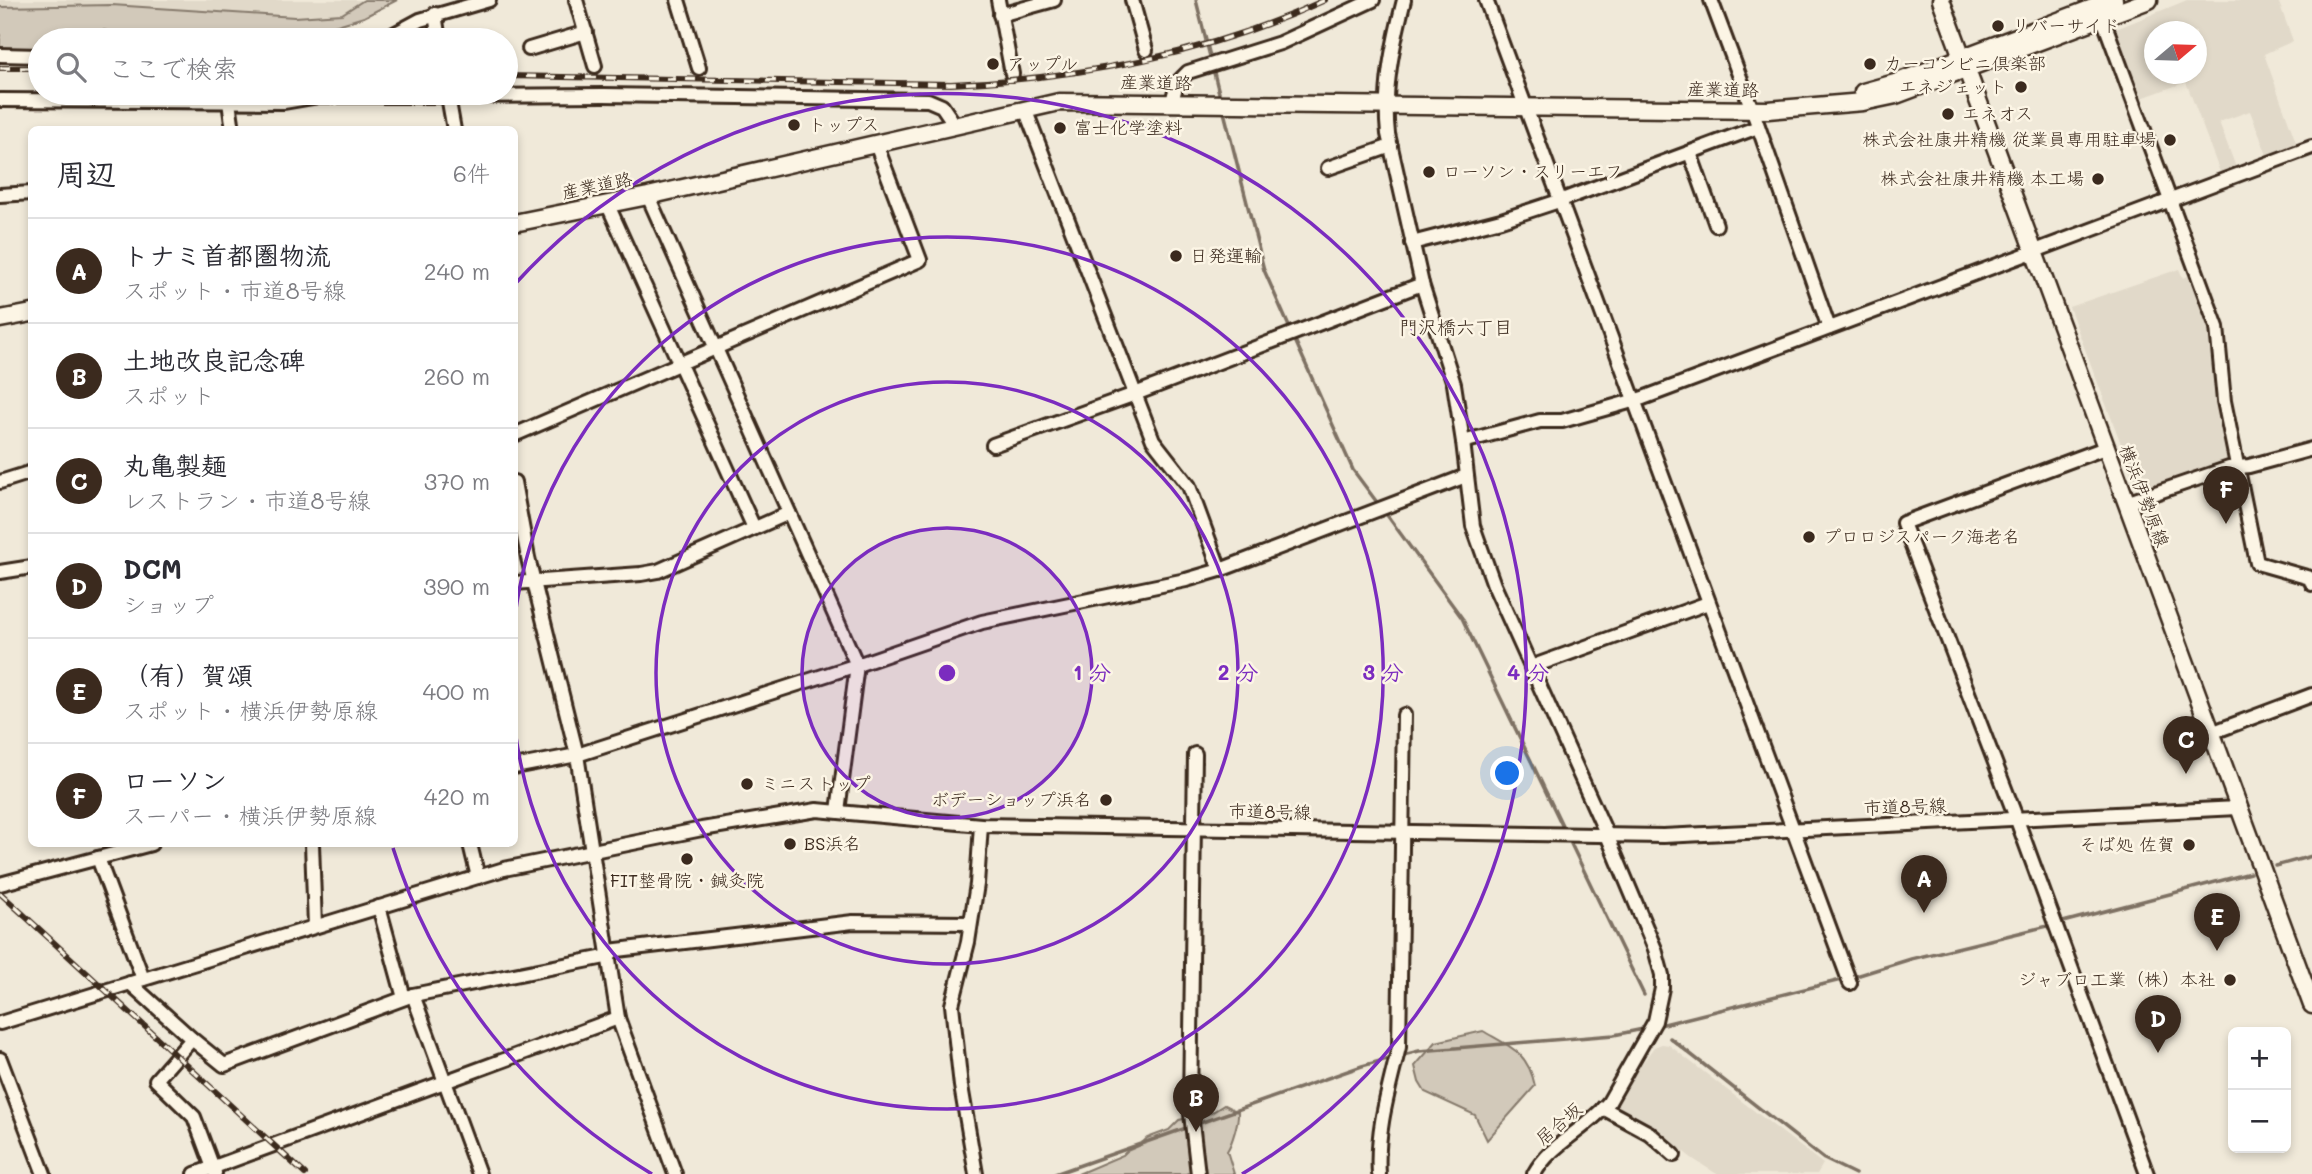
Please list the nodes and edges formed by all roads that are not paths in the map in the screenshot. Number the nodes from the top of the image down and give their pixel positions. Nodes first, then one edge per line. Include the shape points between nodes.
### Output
1 (489, 0) edge
2 (576, 0) edge
3 (678, 0) edge
4 (998, 0) edge
5 (1054, 0) edge
6 (1132, 0) edge
7 (1373, 0) edge
8 (1404, 0) edge
9 (1486, 0) edge
10 (1711, 0) edge
11 (1941, 0) edge
12 (2114, 0) edge
13 (2149, 0) edge
14 (435, 14) junction
15 (1000, 15) junction
16 (2103, 19) junction
17 (405, 28) edge
18 (437, 28) edge
19 (586, 32) junction
20 (530, 49) dead end
21 (1146, 50) dead end
22 (0, 55) edge
23 (28, 56) edge
24 (1964, 63) junction
25 (595, 66) dead end
26 (699, 68) dead end
27 (1012, 74) dead end
28 (518, 96) edge
29 (0, 100) edge
30 (28, 100) edge
31 (1172, 102) junction
32 (1387, 104) junction
33 (229, 105) edge
34 (449, 105) edge
35 (1526, 107) junction
36 (1026, 109) junction
37 (1752, 109) junction
38 (956, 125) junction
39 (232, 126) edge
40 (453, 126) edge
41 (1758, 127) junction
42 (876, 144) junction
43 (1391, 146) junction
44 (2312, 147) edge
45 (1689, 153) junction
46 (1328, 168) dead end
47 (28, 193) edge
48 (0, 195) edge
49 (648, 196) junction
50 (2169, 200) junction
51 (1559, 201) junction
52 (607, 204) junction
53 (518, 222) edge
54 (1716, 225) dead end
55 (1412, 243) junction
56 (2032, 251) junction
57 (1422, 284) junction
58 (28, 314) edge
59 (0, 319) edge
60 (1829, 328) junction
61 (716, 349) junction
62 (680, 364) junction
63 (1135, 394) junction
64 (1633, 402) junction
65 (518, 433) edge
66 (1464, 442) junction
67 (993, 445) dead end
68 (2105, 448) junction
69 (2312, 449) edge
70 (2237, 467) junction
71 (28, 473) edge
72 (1466, 476) junction
73 (0, 482) edge
74 (518, 502) edge
75 (2126, 503) junction
76 (789, 513) junction
77 (754, 528) junction
78 (28, 568) edge
79 (1220, 570) junction
80 (0, 572) edge
81 (518, 583) edge
82 (534, 583) junction
83 (2312, 584) edge
84 (1708, 603) junction
85 (857, 665) junction
86 (1531, 667) junction
87 (2312, 695) edge
88 (1404, 715) dead end
89 (2211, 733) junction
90 (1195, 754) dead end
91 (577, 755) junction
92 (518, 766) edge
93 (2238, 808) junction
94 (838, 811) junction
95 (2017, 820) junction
96 (981, 825) junction
97 (1195, 829) junction
98 (1792, 829) junction
99 (1403, 832) junction
100 (1607, 835) junction
101 (139, 847) edge
102 (312, 847) edge
103 (471, 847) edge
104 (591, 852) junction
105 (98, 858) junction
106 (478, 877) junction
107 (0, 884) edge
108 (379, 907) junction
109 (970, 922) junction
110 (315, 926) junction
111 (610, 953) junction
112 (143, 979) junction
113 (1849, 979) dead end
114 (2307, 979) edge
115 (130, 983) junction
116 (408, 996) junction
117 (2312, 1006) edge
118 (618, 1018) junction
119 (0, 1023) edge
120 (192, 1039) junction
121 (0, 1059) edge
122 (445, 1080) junction
123 (1606, 1105) junction
124 (1674, 1154) dead end
125 (214, 1171) edge
126 (44, 1174) edge
127 (195, 1174) edge
128 (479, 1174) edge
129 (676, 1174) edge
130 (976, 1174) edge
131 (1198, 1174) edge
132 (1379, 1174) edge
133 (1534, 1174) edge
134 (2147, 1174) edge

1 - 14 street
2 - 19 street
3 - 26 street
4 - 15 street
5 - 15 street
6 - 21 street
7 - 31 street via 1280,43 1188,72 1177,83
8 - 32 street, 居合坂 via 1390,59
9 - 35 street
10 - 37 street
11 - 24 main road, 横浜伊勢原線
12 - 24 main road
13 - 16 main road
14 - 17 street
14 - 18 street
15 - 27 street
16 - 24 main road
16 - 50 street
19 - 20 street
19 - 25 street
22 - 23 street
24 - 37 main road, 産業道路 via 1811,106
24 - 56 main road, 横浜伊勢原線
28 - 38 street via 928,100 942,106
29 - 30 street
31 - 32 main road, 産業道路
31 - 36 main road, 産業道路 via 1059,102
32 - 35 main road, 産業道路
32 - 43 street, 居合坂
33 - 39 street
34 - 40 street
35 - 37 main road, 産業道路
35 - 51 street
36 - 38 main road, 産業道路
36 - 63 street
37 - 41 street
38 - 42 main road, 産業道路
41 - 45 street
41 - 60 street
42 - 49 main road, 産業道路
42 - 61 street via 920,260
43 - 46 street
43 - 55 street, 居合坂
44 - 50 street
45 - 51 street
45 - 54 street
47 - 48 street
49 - 52 main road, 産業道路
49 - 61 street
50 - 56 street
50 - 70 street via 2217,327 2224,401
51 - 55 street
51 - 64 street
52 - 53 main road, 産業道路
52 - 62 street
55 - 57 street, 居合坂
56 - 60 street
56 - 68 main road, 横浜伊勢原線
57 - 63 street
57 - 66 street, 居合坂 via 1454,384
58 - 59 main road
60 - 64 street
61 - 62 street
61 - 76 street
62 - 65 street
62 - 77 street
63 - 67 street
63 - 79 street via 1153,440 1189,485
64 - 66 street
64 - 84 street
66 - 72 street, 居合坂
68 - 75 main road, 横浜伊勢原線
68 - 95 street via 1903,523
69 - 70 street
70 - 75 street
70 - 83 street via 2257,563 2310,578
71 - 73 street
72 - 79 street
72 - 86 street, 居合坂 via 1473,526
74 - 82 street
75 - 89 main road, 横浜伊勢原線
76 - 77 street
76 - 85 street
77 - 82 street via 657,571
78 - 80 street
79 - 85 street via 994,618
81 - 82 street
82 - 91 street
84 - 86 street
84 - 98 street
85 - 91 street
85 - 94 street
86 - 100 street, 居合坂
87 - 89 street
88 - 99 street
89 - 93 main road, 横浜伊勢原線
90 - 97 street
91 - 92 street
91 - 104 street
93 - 95 street, 市道8号線
93 - 114 main road, 横浜伊勢原線
94 - 96 street, 市道8号線
94 - 104 street, 市道8号線 via 780,816
95 - 98 street, 市道8号線
95 - 134 street
96 - 97 street, 市道8号線
96 - 109 street
97 - 99 street, 市道8号線
97 - 131 street via 1191,1127
98 - 100 street, 市道8号線
98 - 113 street
99 - 100 street, 市道8号線
99 - 132 street via 1396,1057 1380,1132
100 - 123 street, 居合坂 via 1659,961 1662,988 1649,1034
101 - 105 street
102 - 110 street
103 - 106 street
104 - 106 street, 市道8号線
104 - 111 street
105 - 107 street
105 - 112 street
106 - 108 street, 市道8号線
108 - 110 street, 市道8号線
108 - 116 street
109 - 111 street via 853,922
109 - 130 street via 952,1005
110 - 112 street, 市道8号線
111 - 116 street
111 - 118 street
112 - 115 street, 市道8号線
114 - 117 main road, 横浜伊勢原線
115 - 119 street, 市道8号線
115 - 120 street
116 - 120 street via 224,1065
116 - 122 street
118 - 122 street
118 - 129 street
120 - 125 street via 156,1080 194,1117
121 - 126 street
122 - 125 street
122 - 128 street
123 - 124 street
123 - 133 street, 居合坂 via 1558,1146
125 - 127 street

